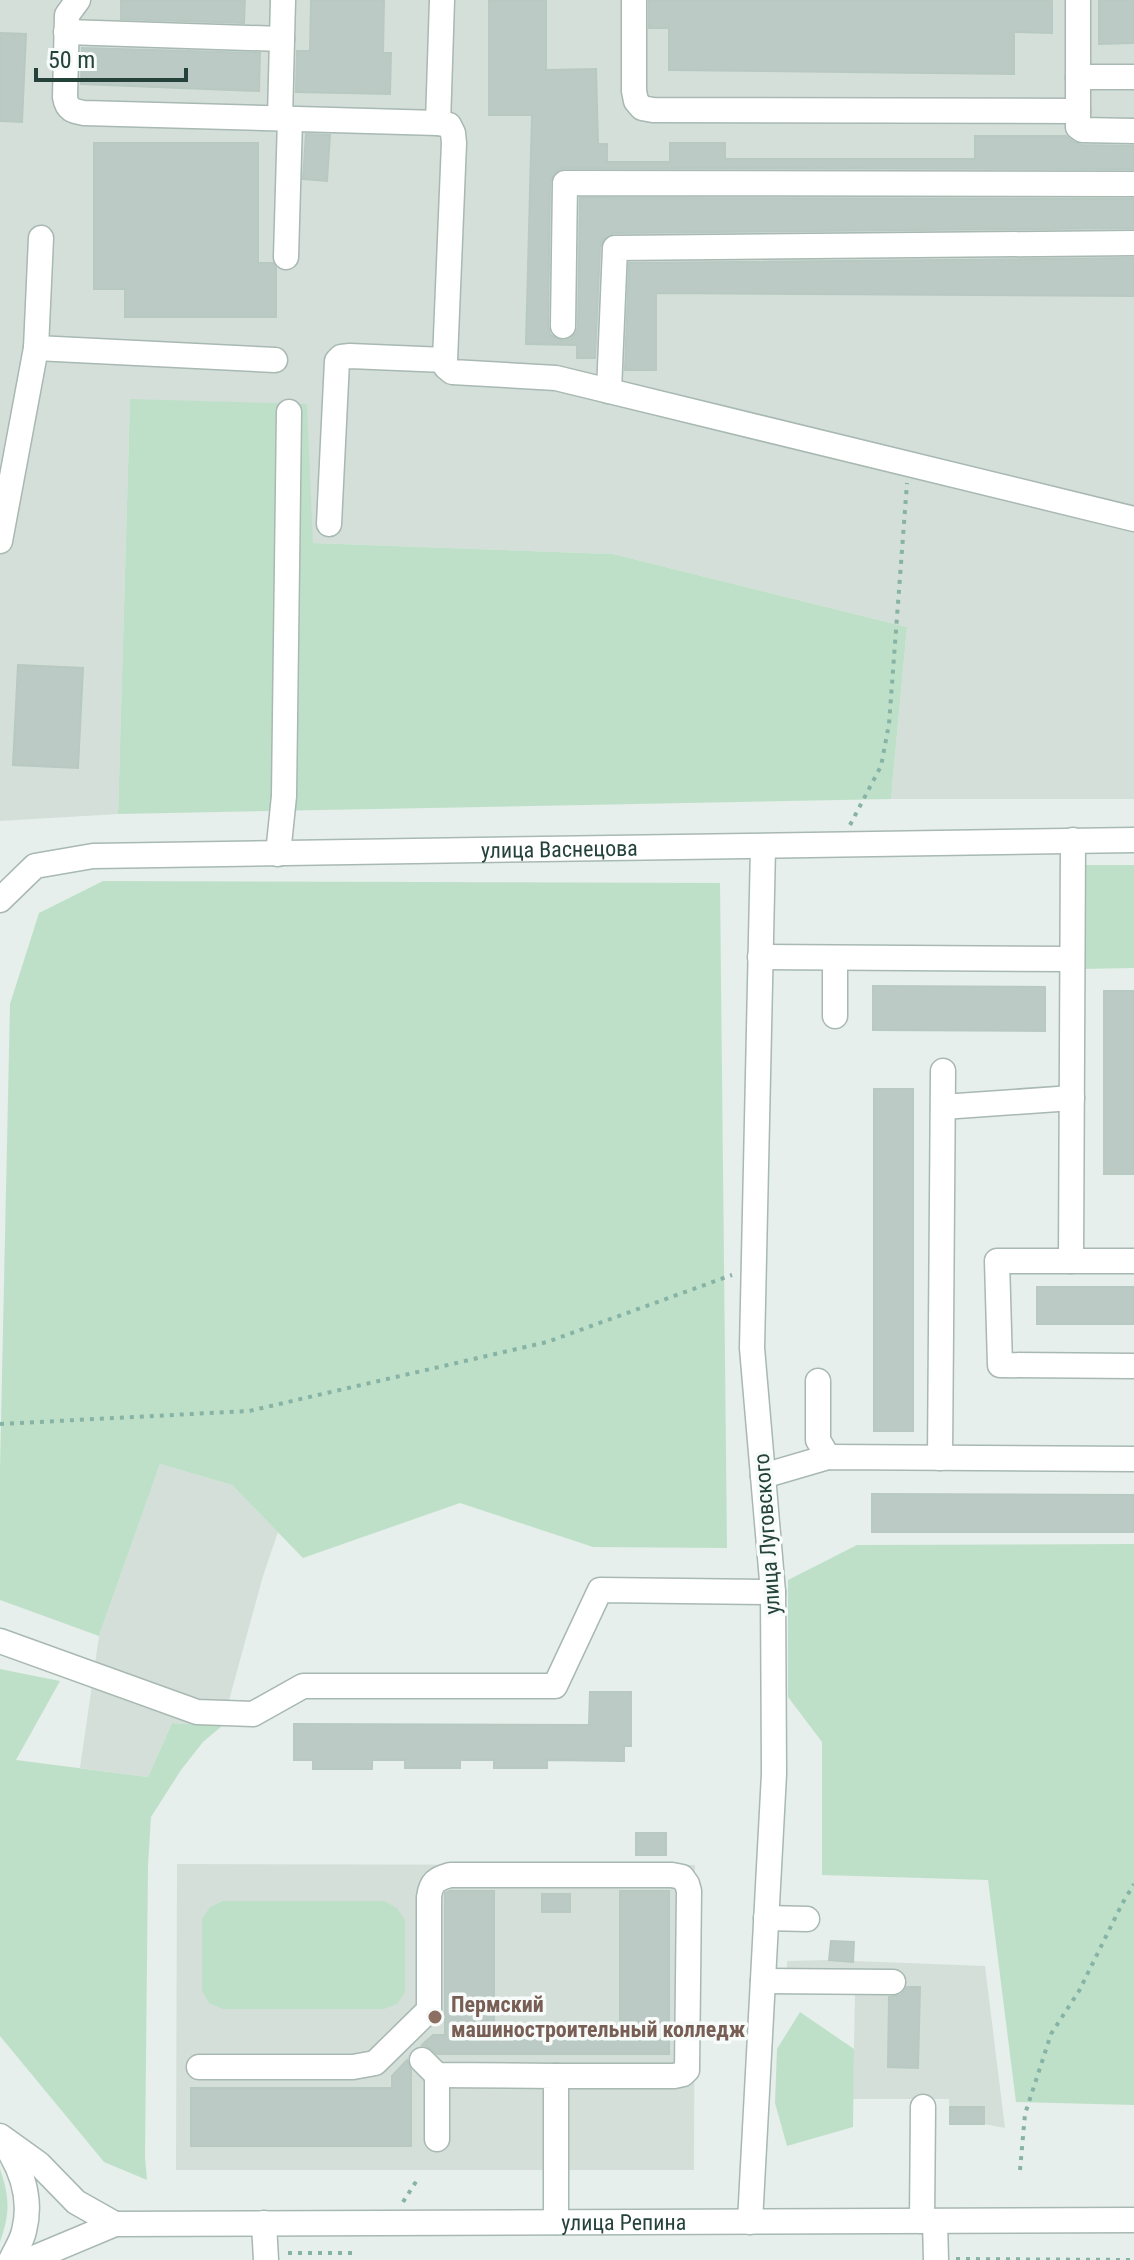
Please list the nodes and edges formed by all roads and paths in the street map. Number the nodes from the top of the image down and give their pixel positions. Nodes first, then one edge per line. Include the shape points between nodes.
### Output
1 (78, 0) edge
2 (283, 0) edge
3 (442, 0) edge
4 (634, 0) edge
5 (1078, 0) edge
6 (66, 32) junction
7 (282, 39) junction
8 (1078, 77) junction
9 (1134, 77) edge
10 (1078, 111) junction
11 (285, 119) junction
12 (438, 123) junction
13 (1134, 131) edge
14 (1134, 184) edge
15 (41, 238) dead end
16 (1134, 243) edge
17 (286, 257) dead end
18 (563, 326) dead end
19 (36, 348) junction
20 (275, 360) dead end
21 (445, 360) junction
22 (609, 391) junction
23 (289, 412) dead end
24 (909, 464) junction
25 (1134, 519) edge
26 (329, 524) dead end
27 (0, 541) edge
28 (1073, 840) junction
29 (1134, 840) edge
30 (839, 845) junction
31 (763, 847) junction
32 (278, 854) junction
33 (5, 885) edge
34 (760, 957) junction
35 (835, 958) junction
36 (1072, 959) junction
37 (835, 1016) dead end
38 (943, 1071) dead end
39 (1072, 1098) junction
40 (943, 1107) junction
41 (1071, 1261) junction
42 (1134, 1261) edge
43 (753, 1268) junction
44 (1134, 1366) edge
45 (818, 1381) dead end
46 (0, 1424) edge
47 (828, 1457) junction
48 (940, 1458) junction
49 (1134, 1459) edge
50 (763, 1476) junction
51 (773, 1592) junction
52 (0, 1641) edge
53 (1134, 1884) edge
54 (766, 1918) junction
55 (807, 1919) dead end
56 (763, 1981) junction
57 (893, 1982) dead end
58 (419, 2057) junction
59 (199, 2067) dead end
60 (556, 2076) junction
61 (923, 2107) dead end
62 (0, 2138) edge
63 (437, 2139) dead end
64 (1020, 2170) dead end
65 (419, 2177) dead end
66 (402, 2205) dead end
67 (1134, 2220) edge
68 (928, 2221) junction
69 (556, 2222) junction
70 (750, 2222) junction
71 (264, 2223) junction
72 (115, 2224) junction
73 (352, 2253) dead end
74 (274, 2256) edge
75 (11, 2260) edge
76 (29, 2260) edge
77 (936, 2260) edge
78 (1107, 2260) edge
79 (1134, 2260) edge

1 - 6 street via 67,15
2 - 7 street
3 - 12 street
4 - 10 street via 634,91 642,108
5 - 8 street
6 - 7 street
6 - 11 street via 65,97 72,111
7 - 11 street
8 - 9 street
8 - 10 street
10 - 13 street via 1082,130
11 - 12 street
11 - 17 street
12 - 21 street via 449,125 454,143
14 - 18 street via 565,183
15 - 19 street
16 - 22 street via 615,248
19 - 20 street
19 - 27 street
21 - 22 street via 452,372 462,374 556,378
21 - 26 street via 350,356 337,361
22 - 24 street
23 - 32 street via 284,796
24 - 25 street
24 - 30 path via 889,724 881,766
28 - 29 street, улица Васнецова
28 - 30 street, улица Васнецова
28 - 36 street
30 - 31 street, улица Васнецова
31 - 32 street, улица Васнецова
31 - 34 street, улица Луговского
32 - 33 street, улица Васнецова via 93,856 35,866
34 - 35 street
34 - 43 street, улица Луговского
35 - 36 street
35 - 37 street
36 - 39 street
38 - 40 street
39 - 40 street
39 - 41 street
40 - 48 street
41 - 42 street
41 - 44 street via 997,1261 1000,1365
43 - 46 path via 547,1342 249,1411
43 - 50 street, улица Луговского via 752,1348
45 - 47 street via 818,1440
47 - 48 street
47 - 50 street
48 - 49 street
50 - 51 street, улица Луговского
51 - 52 street via 600,1590 555,1686 303,1686 253,1714 197,1712
51 - 54 street, улица Луговского via 774,1774
53 - 64 path via 1051,2034 1025,2114
54 - 55 street
54 - 56 street, улица Луговского
56 - 57 street
56 - 70 street, улица Луговского
58 - 59 street via 366,2066
58 - 60 street
58 - 60 street via 429,2010 430,1886 437,1879 682,1877 689,1891 687,2070 674,2076
58 - 63 street
60 - 69 street
61 - 68 street
62 - 72 street via 39,2164 76,2202
62 - 75 street via 19,2166 27,2198 24,2232
65 - 66 path
67 - 68 street, улица Репина
68 - 70 street, улица Репина
68 - 77 street
69 - 70 street, улица Репина
69 - 71 street, улица Репина
71 - 72 street, улица Репина
71 - 74 street
72 - 76 street
73 - 74 path
77 - 78 path
78 - 79 path

